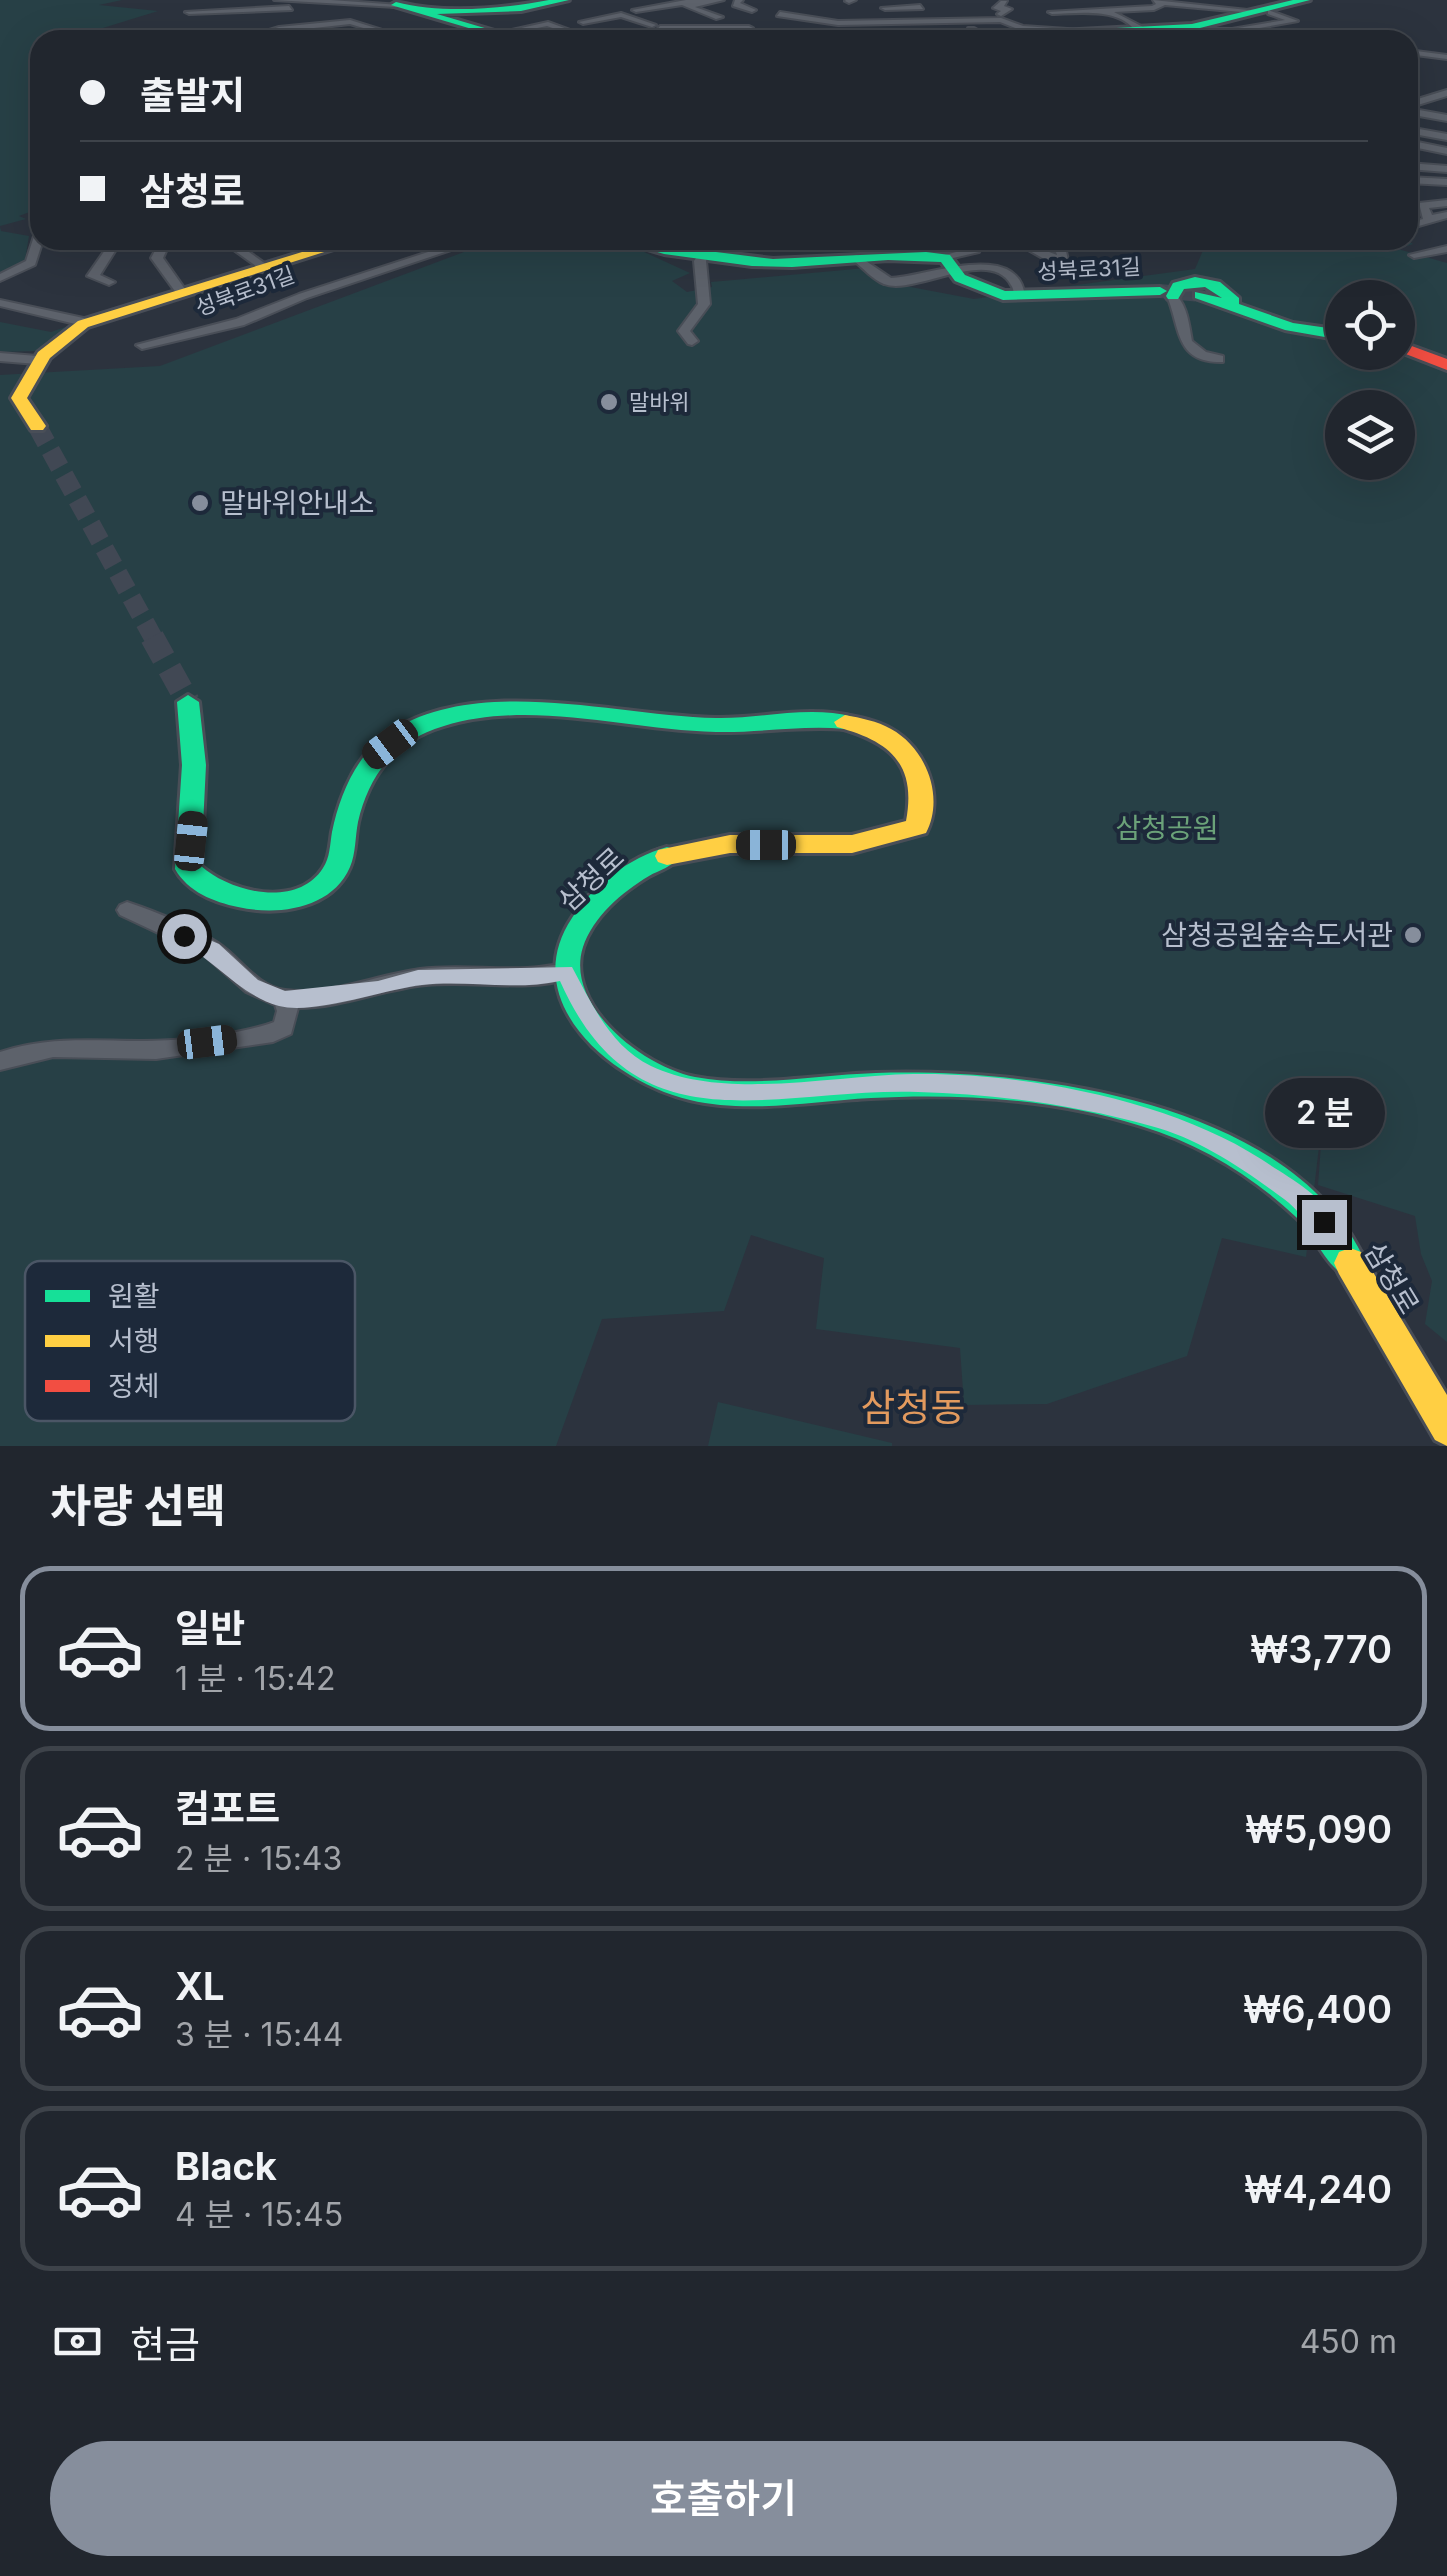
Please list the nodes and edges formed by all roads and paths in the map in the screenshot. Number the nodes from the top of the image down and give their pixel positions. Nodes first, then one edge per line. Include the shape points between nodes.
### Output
1 (236, 0) edge
2 (278, 0) edge
3 (564, 0) edge
4 (700, 0) edge
5 (720, 0) edge
6 (1141, 0) edge
7 (303, 1) edge
8 (708, 1) edge
9 (738, 2) edge
10 (1166, 2) edge
11 (662, 3) edge
12 (1004, 3) dead end
13 (1194, 4) edge
14 (188, 5) edge
15 (888, 5) edge
16 (411, 6) edge
17 (750, 7) dead end
18 (920, 8) dead end
19 (636, 10) dead end
20 (690, 10) junction
21 (1052, 12) dead end
22 (1111, 13) dead end
23 (780, 14) dead end
24 (942, 15) junction
25 (1259, 15) edge
26 (719, 18) dead end
27 (954, 20) junction
28 (826, 21) junction
29 (583, 22) dead end
30 (638, 22) junction
31 (1005, 27) edge
32 (188, 30) edge
33 (472, 30) edge
34 (528, 30) edge
35 (565, 30) edge
36 (748, 30) edge
37 (815, 30) dead end
38 (1113, 30) edge
39 (1140, 30) edge
40 (1171, 30) edge
41 (1438, 43) dead end
42 (1418, 53) edge
43 (1430, 55) junction
44 (1447, 57) edge
45 (1447, 93) edge
46 (1424, 101) junction
47 (1418, 104) edge
48 (1418, 110) edge
49 (1447, 117) edge
50 (1418, 132) edge
51 (1447, 137) edge
52 (1418, 146) edge
53 (1447, 154) edge
54 (1418, 156) edge
55 (1418, 167) edge
56 (1447, 168) edge
57 (1447, 182) edge
58 (1418, 184) edge
59 (1433, 184) junction
60 (1445, 214) edge
61 (1418, 223) edge
62 (1426, 239) dead end
63 (1447, 249) edge
64 (35, 250) edge
65 (110, 250) edge
66 (161, 250) edge
67 (240, 250) edge
68 (321, 250) edge
69 (447, 250) edge
70 (694, 250) edge
71 (886, 250) edge
72 (975, 250) dead end
73 (1035, 250) edge
74 (1061, 250) edge
75 (932, 253) edge
76 (704, 254) junction
77 (1414, 255) dead end
78 (857, 258) junction
79 (264, 267) junction
80 (0, 278) edge
81 (109, 282) dead end
82 (181, 292) junction
83 (1166, 294) junction
84 (1200, 295) tunnel mouth
85 (0, 303) edge
86 (1240, 307) junction
87 (84, 322) junction
88 (236, 324) junction
89 (1325, 332) edge
90 (692, 340) dead end
91 (142, 345) dead end
92 (190, 348) dead end
93 (1415, 353) edge
94 (0, 357) edge
95 (37, 360) junction
96 (1219, 360) dead end
97 (1447, 365) edge
98 (37, 426) tunnel mouth
99 (188, 702) tunnel mouth
100 (127, 910) dead end
101 (566, 972) junction
102 (284, 999) junction
103 (0, 1062) edge
104 (1447, 1428) edge

1 - 14 street
2 - 7 street
3 - 16 street via 521,8
4 - 11 street
5 - 8 street
6 - 10 street
7 - 14 street via 288,8
7 - 16 street
8 - 20 street via 685,6
9 - 17 street
10 - 13 street
10 - 21 street
11 - 19 street
12 - 31 street via 997,8 1008,10
13 - 25 street
14 - 32 street
15 - 18 street
15 - 24 street
15 - 28 street
16 - 33 street
20 - 26 street
20 - 30 street
22 - 39 street
23 - 28 street
24 - 27 street
24 - 31 street via 985,12
25 - 40 street
27 - 28 street
27 - 31 street
28 - 37 street
29 - 30 street via 621,15
30 - 36 street
31 - 38 street
34 - 35 street via 548,24
41 - 43 street
42 - 43 street
43 - 44 street
45 - 46 street
46 - 47 street
46 - 49 street
48 - 49 street
50 - 51 street
52 - 53 street
53 - 54 street
55 - 56 street
57 - 59 street
58 - 59 street
59 - 60 street
60 - 61 street
60 - 62 street
63 - 77 street
64 - 80 street via 31,263
65 - 81 street via 92,276
66 - 82 street via 157,258
67 - 79 street
68 - 79 street
69 - 88 street, 성북로31길
70 - 76 street
71 - 75 street
72 - 75 street
73 - 74 street via 1064,258
75 - 78 street
75 - 78 street via 898,283
75 - 83 street, 성북로31길 via 974,286 1019,296 1116,289
76 - 78 street via 788,263
76 - 90 street via 704,304 684,331
79 - 82 street
82 - 87 street
83 - 86 street via 1203,278
83 - 96 street via 1182,316 1186,342
84 - 86 street
85 - 87 street
86 - 89 street
87 - 95 street
88 - 91 street, 성북로31길
88 - 92 street via 244,328
93 - 97 street
94 - 95 street
95 - 98 street via 19,398
99 - 101 street, 삼청로 via 197,784 188,869 216,891 279,902 315,891 336,871 347,814 373,757 432,722 503,714 627,714 709,725 832,721 878,731 920,768 926,800 916,827 889,837 844,845 726,844 663,857 583,920
100 - 102 street via 212,949 252,986
101 - 102 street via 539,978 418,977 378,989
101 - 104 street, 삼청로 via 603,1039 640,1071 672,1082 752,1094 915,1082 1031,1092 1157,1118 1226,1148 1294,1193 1324,1222
102 - 103 street via 283,1028 273,1033 141,1050 63,1046

